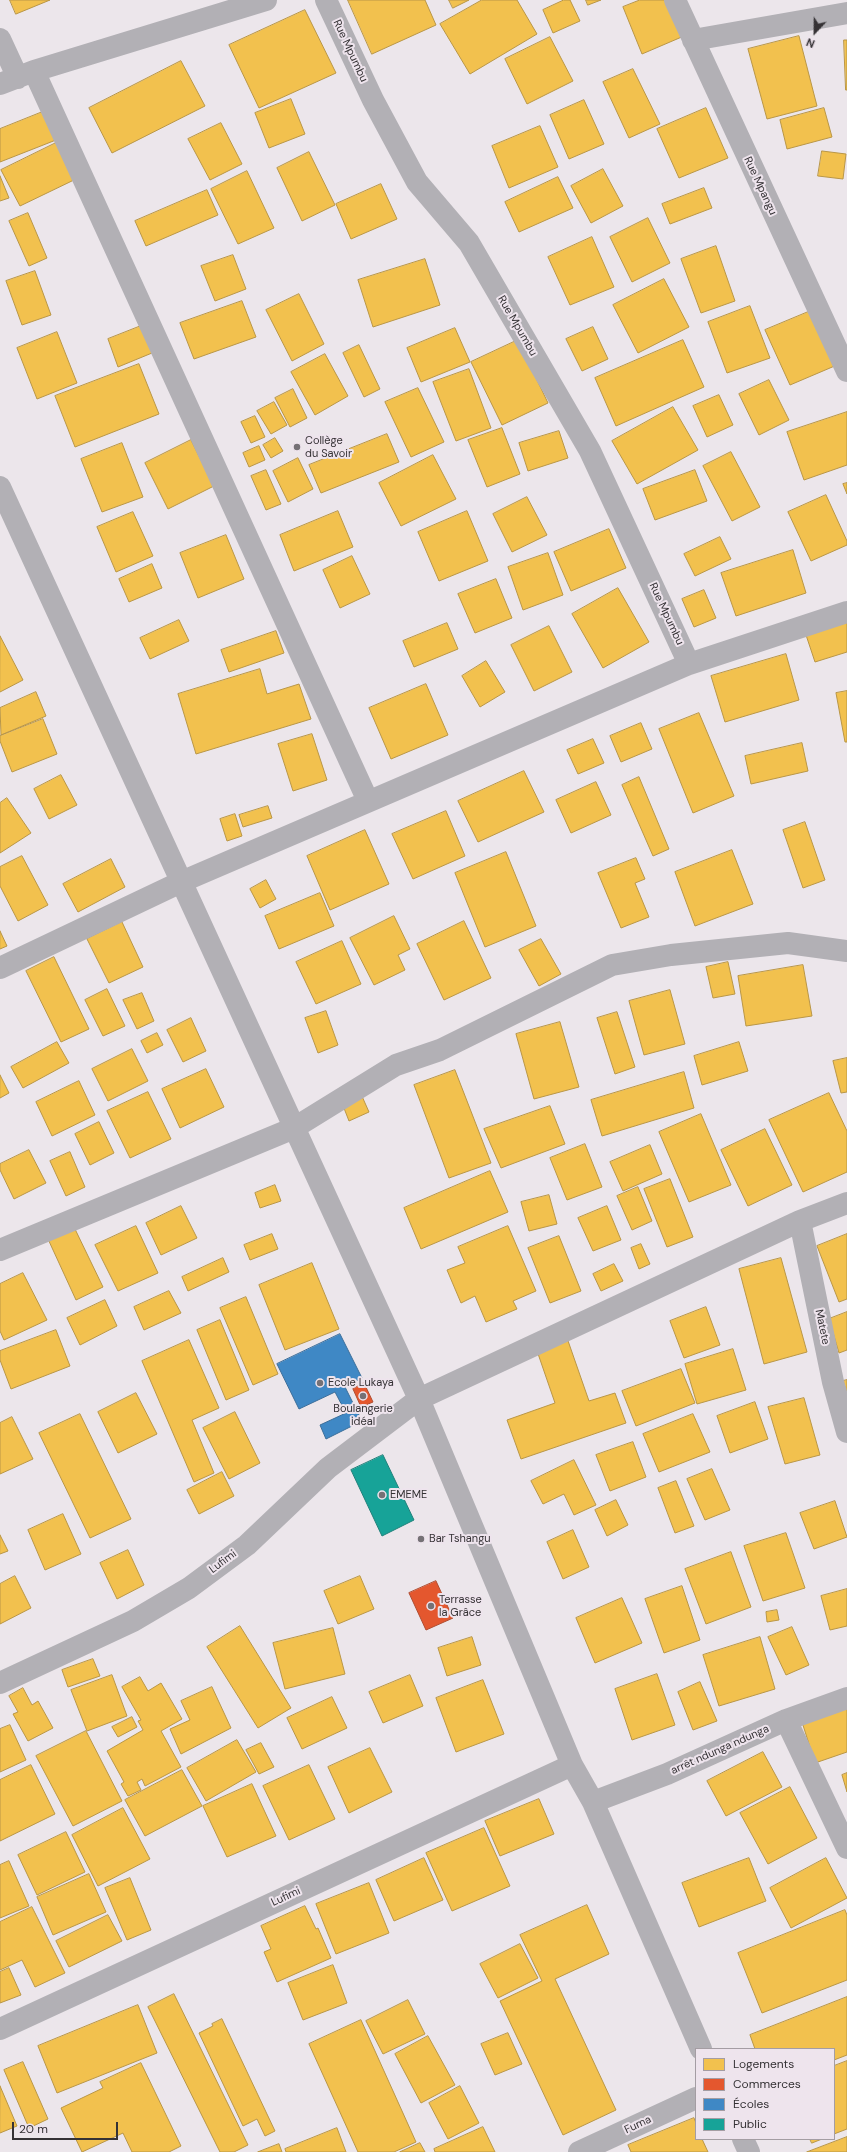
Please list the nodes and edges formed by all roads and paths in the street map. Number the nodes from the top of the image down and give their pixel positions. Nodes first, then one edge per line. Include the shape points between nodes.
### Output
1 (266, 0) edge
2 (326, 0) edge
3 (675, 0) edge
4 (847, 13) edge
5 (0, 39) edge
6 (693, 40) junction
7 (17, 78) edge
8 (847, 371) edge
9 (1, 490) edge
10 (847, 612) edge
11 (689, 664) junction
12 (368, 801) junction
13 (181, 882) junction
14 (847, 951) edge
15 (0, 968) edge
16 (294, 1128) junction
17 (847, 1203) edge
18 (800, 1220) junction
19 (0, 1250) edge
20 (419, 1399) junction
21 (847, 1432) edge
22 (0, 1684) edge
23 (847, 1698) edge
24 (786, 1720) junction
25 (572, 1765) junction
26 (593, 1802) junction
27 (847, 1848) edge
28 (0, 2029) edge
29 (701, 2048) edge
30 (695, 2098) edge
31 (743, 2140) edge
32 (579, 2152) edge
33 (749, 2152) edge

1 - 7 street
2 - 11 street, Rue Mpumbu via 373,100 416,182 469,243 590,451
3 - 6 street, Rue Mpangu
4 - 6 street
5 - 7 street
6 - 8 street, Rue Mpangu
7 - 12 street
9 - 13 street
10 - 11 street
11 - 12 street
12 - 13 street
13 - 15 street
13 - 16 street
14 - 16 street via 788,943 672,955 612,966 440,1050 396,1065
16 - 19 street
16 - 20 street
17 - 18 street, Lufimi
18 - 20 street, Lufimi
18 - 21 street, Matete
20 - 22 street, Lufimi via 328,1468 247,1545 189,1588 133,1621
20 - 25 street
23 - 24 street, arrêt ndunga ndunga
24 - 26 street, arrêt ndunga ndunga via 667,1774
24 - 27 street
25 - 26 street
25 - 28 street, Lufimi
26 - 29 street
30 - 32 street, Fuma
31 - 33 street

